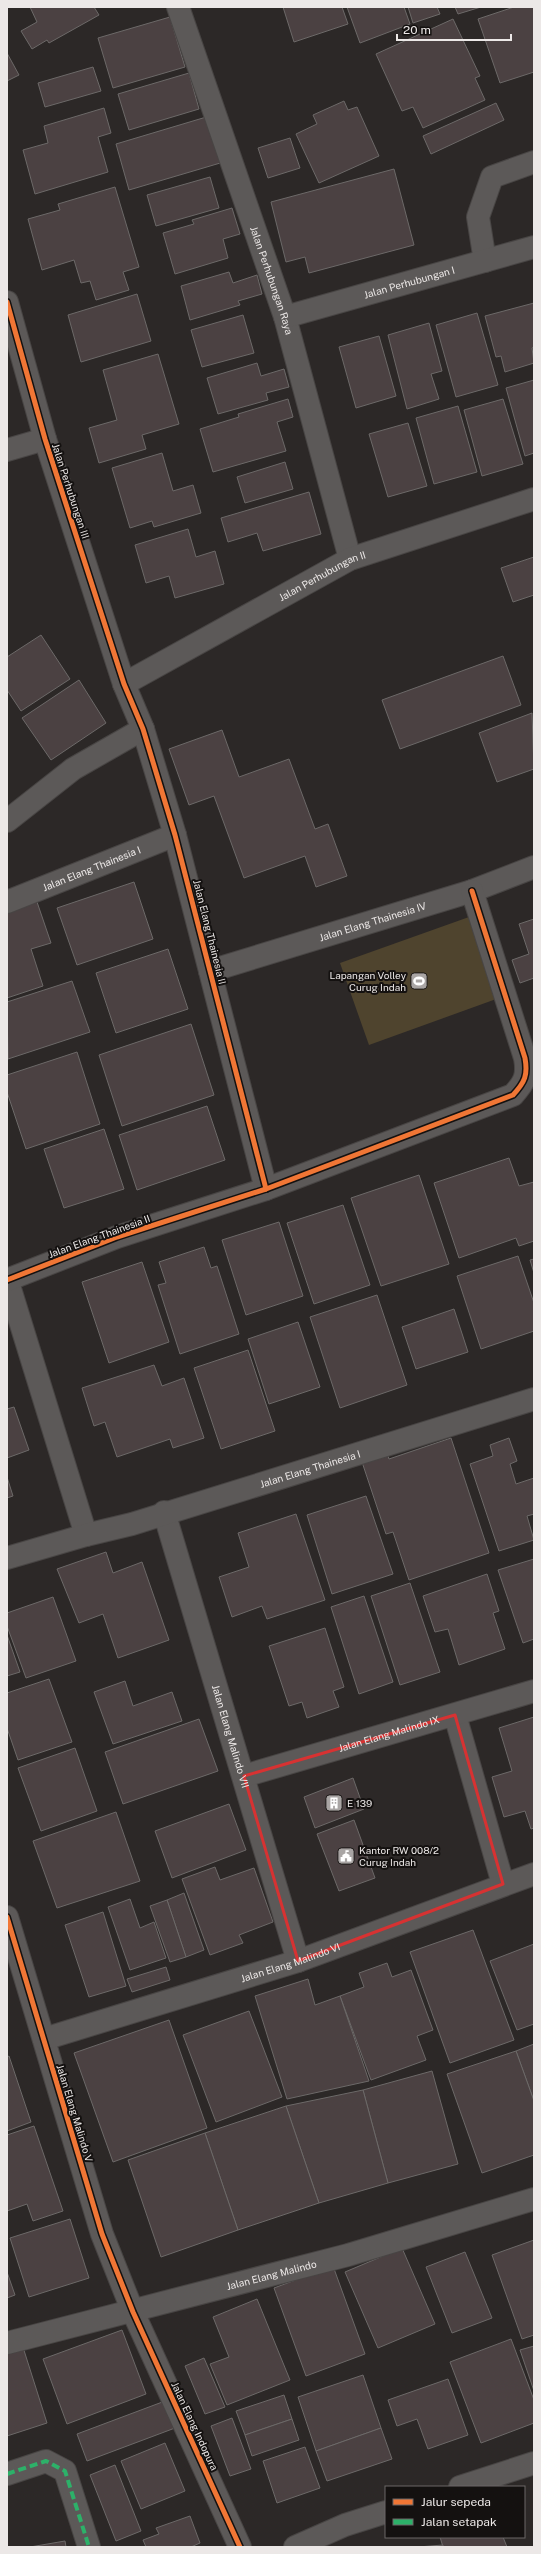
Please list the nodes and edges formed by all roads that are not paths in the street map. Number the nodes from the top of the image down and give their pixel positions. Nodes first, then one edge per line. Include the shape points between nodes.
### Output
1 (178, 7) edge
2 (534, 162) edge
3 (534, 247) edge
4 (485, 261) junction
5 (7, 302) edge
6 (285, 317) junction
7 (45, 439) junction
8 (7, 450) edge
9 (534, 499) edge
10 (350, 559) junction
11 (124, 684) junction
12 (143, 729) junction
13 (7, 821) edge
14 (175, 834) junction
15 (534, 867) edge
16 (472, 891) junction
17 (7, 902) edge
18 (210, 971) junction
19 (266, 1189) junction
20 (7, 1279) edge
21 (534, 1399) edge
22 (164, 1512) junction
23 (86, 1534) junction
24 (7, 1558) edge
25 (534, 1692) edge
26 (456, 1715) junction
27 (244, 1776) junction
28 (534, 1874) edge
29 (503, 1884) junction
30 (7, 1917) edge
31 (298, 1961) junction
32 (44, 2039) junction
33 (534, 2199) edge
34 (133, 2312) junction
35 (7, 2343) edge
36 (534, 2463) edge
37 (7, 2474) edge
38 (463, 2486) edge
39 (385, 2512) edge
40 (89, 2547) edge
41 (240, 2547) edge
42 (295, 2547) edge

1 - 6 street, Jalan Perhubungan Raya
2 - 4 street via 492,177 478,217
3 - 4 street, Jalan Perhubungan I
4 - 6 street, Jalan Perhubungan I
5 - 7 street, Jalan Perhubungan III
6 - 10 street, Jalan Perhubungan Raya
7 - 8 street
7 - 11 street, Jalan Perhubungan III
9 - 10 street, Jalan Perhubungan II
10 - 11 street, Jalan Perhubungan II
11 - 12 street, Jalan Elang Thainesia II
12 - 13 street via 73,770
12 - 14 street, Jalan Elang Thainesia II
14 - 17 street, Jalan Elang Thainesia I
14 - 18 street, Jalan Elang Thainesia II
15 - 16 street, Jalan Elang Thainesia IV
16 - 18 street, Jalan Elang Thainesia IV
16 - 19 street, Jalan Elang Thainesia II via 525,1058 528,1073 523,1084 513,1095
18 - 19 street, Jalan Elang Thainesia II
19 - 20 street, Jalan Elang Thainesia II via 117,1237
20 - 23 street
21 - 22 street, Jalan Elang Thainesia I
22 - 23 street, Jalan Elang Thainesia I via 132,1524
22 - 27 street, Jalan Elang Malindo VII
23 - 24 street, Jalan Elang Thainesia I
25 - 26 street, Jalan Elang Malindo IX
26 - 27 street, Jalan Elang Malindo IX
26 - 29 street
27 - 31 street, Jalan Elang Malindo VII
28 - 29 street, Jalan Elang Malindo VI
29 - 31 street, Jalan Elang Malindo VI
30 - 32 street, Jalan Elang Malindo V
31 - 32 street, Jalan Elang Malindo VI
32 - 34 street, Jalan Elang Malindo V via 102,2234
33 - 34 street, Jalan Elang Malindo via 348,2254
34 - 35 street, Jalan Elang Malindo
34 - 41 street, Jalan Elang Indopura
36 - 38 street
37 - 40 street via 46,2461 65,2471
39 - 42 street via 345,2525

